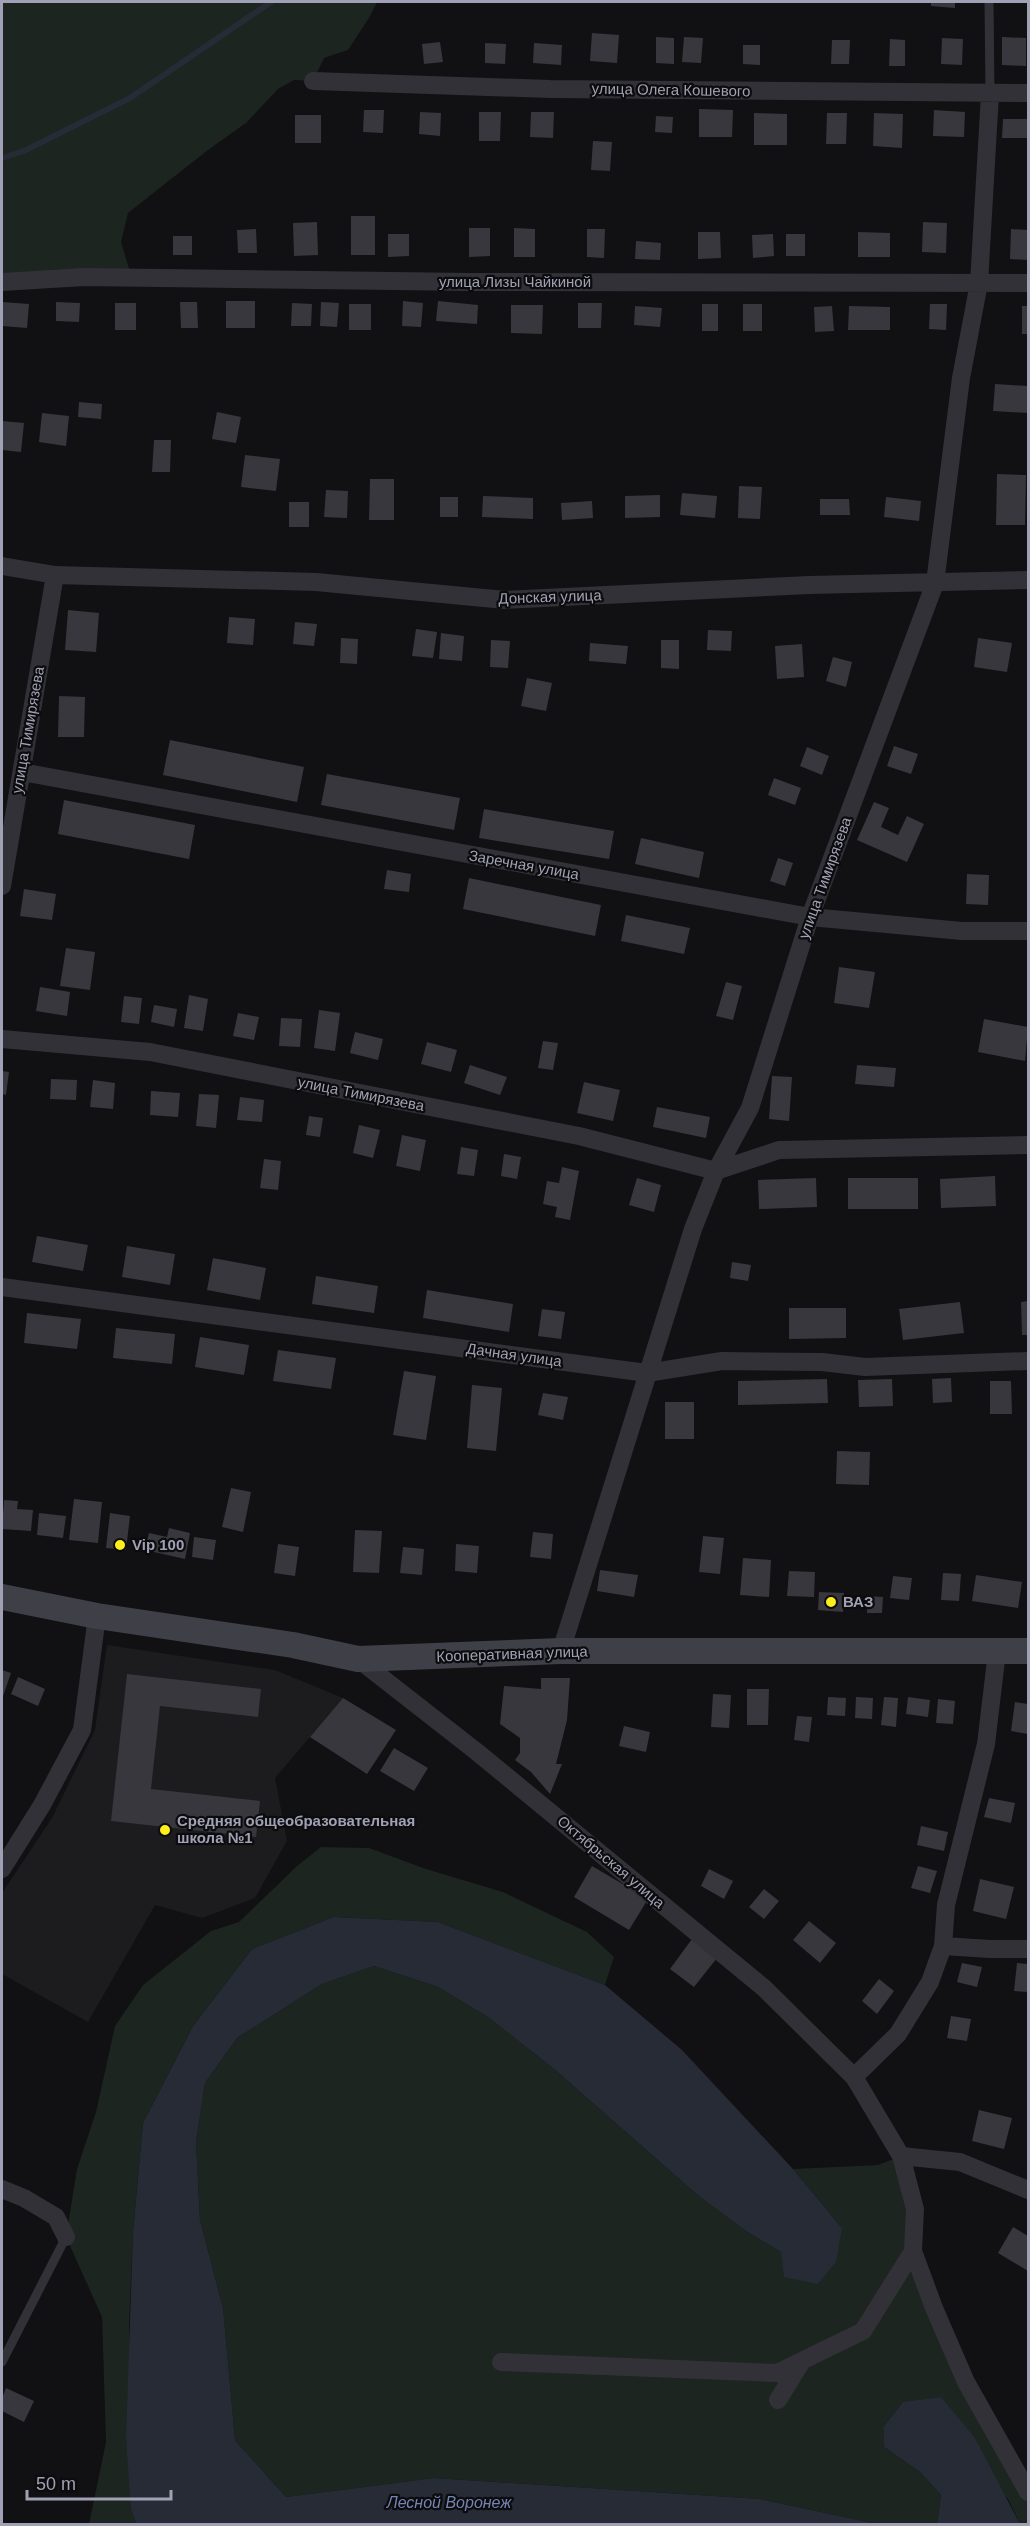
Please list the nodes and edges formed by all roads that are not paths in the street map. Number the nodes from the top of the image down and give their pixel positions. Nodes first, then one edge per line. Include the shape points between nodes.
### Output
1 (988, 2) edge
2 (313, 81) dead end
3 (990, 93) junction
4 (1029, 93) edge
5 (2, 282) edge
6 (979, 283) junction
7 (1029, 283) edge
8 (2, 566) edge
9 (55, 574) junction
10 (1029, 580) edge
11 (935, 583) junction
12 (22, 772) junction
13 (2, 886) edge
14 (810, 917) junction
15 (1029, 931) edge
16 (2, 1039) edge
17 (1029, 1145) edge
18 (716, 1171) junction
19 (2, 1287) edge
20 (1029, 1361) edge
21 (647, 1373) junction
22 (2, 1597) edge
23 (97, 1616) junction
24 (561, 1651) junction
25 (1029, 1651) edge
26 (997, 1652) junction
27 (358, 1659) junction
28 (2, 1869) edge
29 (944, 1946) junction
30 (1029, 1948) edge
31 (854, 2077) junction
32 (901, 2156) junction
33 (2, 2189) edge
34 (1029, 2190) edge
35 (66, 2237) joint
36 (913, 2251) junction
37 (802, 2361) junction
38 (2, 2362) edge
39 (501, 2362) dead end
40 (778, 2400) dead end
41 (1029, 2492) edge

1 - 3 lane
2 - 3 street, улица Олега Кошевого via 550,89
3 - 4 street, улица Олега Кошевого
3 - 6 street, улица Тимирязева
5 - 6 street, улица Лизы Чайкиной via 84,277
6 - 7 street, улица Лизы Чайкиной
6 - 11 street, улица Тимирязева via 961,378
8 - 9 street, Донская улица
9 - 11 street, Донская улица via 316,582 505,600
9 - 12 street, улица Тимирязева
10 - 11 street, Донская улица
11 - 14 street, улица Тимирязева
12 - 13 street, улица Тимирязева
12 - 14 street, Заречная улица
14 - 15 street, Заречная улица via 963,931
14 - 18 street, улица Тимирязева via 750,1108
16 - 18 street, улица Тимирязева via 150,1052 579,1136
17 - 18 street via 779,1150
18 - 21 street, улица Тимирязева via 693,1229
19 - 21 street, Дачная улица
20 - 21 street, Дачная улица via 865,1367 822,1362 722,1361
21 - 24 street, улица Тимирязева
22 - 23 street, Кооперативная улица
23 - 27 street, Кооперативная улица via 293,1645
23 - 28 street via 81,1730 42,1805
24 - 26 street, Кооперативная улица
24 - 27 street, Кооперативная улица
25 - 26 street, Кооперативная улица
26 - 29 street via 986,1744 945,1905
27 - 31 street, Октябрьская улица via 487,1759 764,1988
29 - 30 street
29 - 31 street via 930,1982 898,2034
31 - 32 street, Октябрьская улица
32 - 34 street via 960,2162
32 - 36 street, Октябрьская улица via 915,2209
33 - 35 street via 56,2217
35 - 38 lane
36 - 37 street via 863,2331
36 - 41 street via 966,2382
37 - 39 street via 777,2373
37 - 40 street

